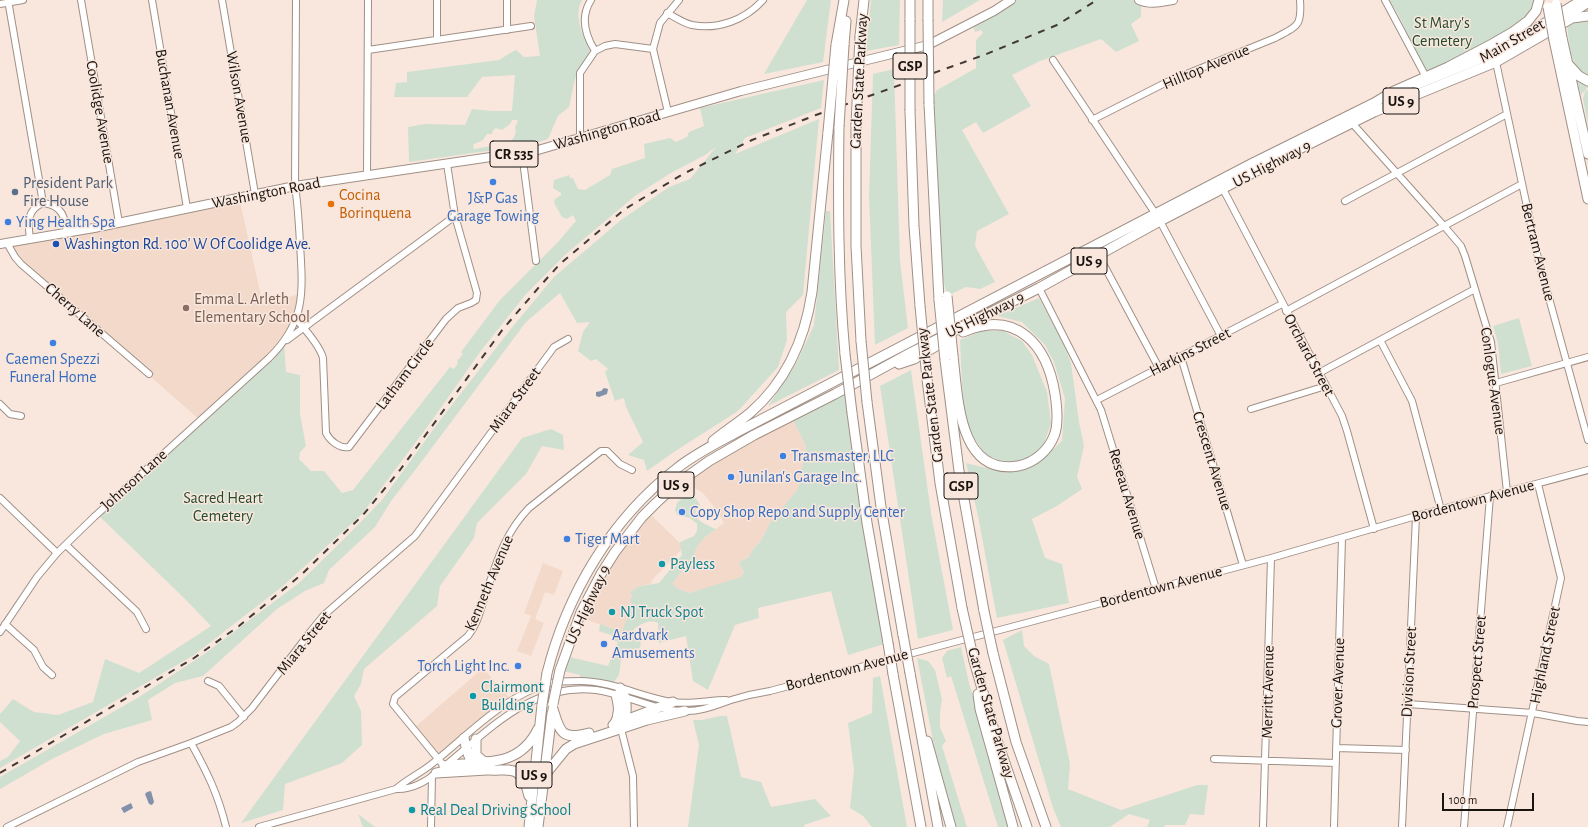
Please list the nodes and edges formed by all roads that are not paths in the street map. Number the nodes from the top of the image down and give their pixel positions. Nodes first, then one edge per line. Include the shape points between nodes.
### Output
1 (23, 0) edge
2 (81, 0) edge
3 (152, 0) edge
4 (222, 0) edge
5 (296, 0) edge
6 (368, 0) edge
7 (437, 0) edge
8 (507, 0) edge
9 (590, 0) edge
10 (678, 0) edge
11 (763, 0) edge
12 (844, 0) edge
13 (848, 0) edge
14 (864, 0) edge
15 (910, 0) edge
16 (928, 0) edge
17 (1011, 0) edge
18 (1139, 0) edge
19 (1173, 0) edge
20 (1300, 0) edge
21 (1385, 0) edge
22 (1539, 0) edge
23 (1581, 0) edge
24 (8, 1) edge
25 (1552, 3) edge
26 (1588, 3) edge
27 (0, 4) edge
28 (667, 12) junction
29 (1588, 16) edge
30 (531, 26) dead end
31 (507, 30) junction
32 (1558, 39) junction
33 (437, 40) junction
34 (1534, 40) junction
35 (840, 45) junction
36 (653, 49) junction
37 (368, 50) junction
38 (595, 51) junction
39 (1053, 60) dead end
40 (1496, 62) junction
41 (1567, 63) junction
42 (1426, 77) junction
43 (1588, 81) edge
44 (1374, 102) junction
45 (668, 112) junction
46 (1507, 114) junction
47 (1092, 120) junction
48 (1352, 123) junction
49 (580, 138) junction
50 (522, 153) junction
51 (1588, 154) edge
52 (447, 164) junction
53 (1397, 174) junction
54 (367, 175) junction
55 (1522, 184) junction
56 (295, 186) junction
57 (1223, 189) junction
58 (255, 194) junction
59 (1588, 199) edge
60 (1345, 200) dead end
61 (43, 203) junction
62 (188, 208) junction
63 (455, 216) junction
64 (1158, 217) junction
65 (119, 223) junction
66 (1444, 226) junction
67 (68, 233) junction
68 (30, 240) junction
69 (4, 243) edge
70 (1100, 256) junction
71 (536, 261) dead end
72 (1039, 288) junction
73 (1475, 289) junction
74 (1282, 304) junction
75 (1286, 311) junction
76 (296, 319) junction
77 (304, 327) junction
78 (1221, 336) junction
79 (568, 340) dead end
80 (1380, 340) junction
81 (284, 342) junction
82 (1181, 357) junction
83 (1588, 357) edge
84 (949, 358) junction
85 (1566, 363) junction
86 (1159, 368) junction
87 (1319, 373) junction
88 (148, 374) dead end
89 (870, 375) junction
90 (1496, 383) junction
91 (1326, 386) junction
92 (1096, 400) junction
93 (0, 404) edge
94 (1251, 409) dead end
95 (21, 416) dead end
96 (1588, 440) edge
97 (699, 453) junction
98 (632, 470) dead end
99 (1588, 470) edge
100 (1538, 484) junction
101 (1507, 492) junction
102 (1490, 496) junction
103 (0, 498) edge
104 (1441, 510) junction
105 (1416, 516) junction
106 (1374, 529) junction
107 (1342, 538) junction
108 (66, 545) junction
109 (57, 553) junction
110 (1271, 558) junction
111 (1243, 565) junction
112 (1156, 589) junction
113 (5, 624) junction
114 (146, 629) dead end
115 (0, 632) edge
116 (974, 661) junction
117 (52, 675) dead end
118 (208, 681) dead end
119 (618, 691) junction
120 (625, 697) junction
121 (732, 699) junction
122 (673, 702) junction
123 (1408, 704) junction
124 (553, 706) junction
125 (660, 708) junction
126 (1473, 709) junction
127 (685, 711) junction
128 (1533, 713) junction
129 (918, 715) junction
130 (244, 717) junction
131 (541, 722) junction
132 (1588, 722) edge
133 (620, 725) junction
134 (464, 738) junction
135 (476, 740) junction
136 (191, 743) junction
137 (466, 748) junction
138 (1336, 748) junction
139 (1406, 750) junction
140 (1214, 759) dead end
141 (1266, 760) junction
142 (441, 762) junction
143 (1336, 763) junction
144 (475, 764) junction
145 (489, 766) junction
146 (434, 775) junction
147 (544, 776) junction
148 (396, 789) junction
149 (531, 803) junction
150 (7, 827) edge
151 (226, 827) edge
152 (259, 827) edge
153 (431, 827) edge
154 (528, 827) edge
155 (538, 827) edge
156 (634, 827) edge
157 (921, 827) edge
158 (938, 827) edge
159 (951, 827) edge
160 (1013, 827) edge
161 (1027, 827) edge
162 (1046, 827) edge
163 (1263, 827) edge
164 (1334, 827) edge
165 (1402, 827) edge
166 (1464, 827) edge
167 (1507, 827) edge

1 - 24 street
2 - 65 street, Coolidge Avenue
3 - 62 street, Buchanan Avenue
4 - 58 street, Wilson Avenue
5 - 56 street, Johnson Lane
6 - 37 street
7 - 33 street
8 - 31 street
9 - 38 street via 585,16 585,28
10 - 28 street
11 - 28 street via 746,14 725,24 692,25
12 - 35 highway
13 - 35 highway, Garden State Parkway
14 - 129 highway, Garden State Parkway, bridge via 856,125 856,239 861,341 881,506
15 - 116 highway, Garden State Parkway / GSP, bridge via 914,226 927,379 940,483
16 - 84 highway, GSP, bridge via 929,104 938,257
17 - 45 main road, Washington Road / CR 535 via 928,45 770,83
18 - 19 main road via 1147,3
20 - 47 street, Hilltop Avenue via 1300,20 1290,30 1167,82
21 - 42 street
22 - 42 highway, US 9 via 1534,15 1520,28
23 - 44 main road, Main Street via 1496,53
24 - 27 street
24 - 61 street
25 - 32 highway, bridge
26 - 34 main road, Main Street
28 - 36 street via 660,23
29 - 34 highway, US 9 via 1572,18
30 - 31 street
31 - 33 street
32 - 41 highway
32 - 59 highway
33 - 37 street
34 - 40 highway, US Highway 9 / US 9
35 - 97 highway, bridge via 828,132 812,292 798,348 781,378 759,404
35 - 157 highway, Garden State Parkway, bridge via 839,266 845,354 867,523
36 - 38 street via 615,44
36 - 45 street
37 - 54 street
38 - 49 street via 580,73
39 - 47 street
40 - 46 street, Bertram Avenue
40 - 48 highway, US Highway 9 / US 9
41 - 43 highway via 1579,76
41 - 51 highway
42 - 44 highway, US 9
44 - 64 highway, US Highway 9 / US 9
45 - 49 main road, Washington Road / CR 535
46 - 53 street
46 - 55 street, Bertram Avenue
47 - 64 street
48 - 53 street, Conlogue Avenue
48 - 57 highway, US Highway 9 / US 9
49 - 50 main road, Washington Road / CR 535
50 - 52 main road, Washington Road / CR 535
50 - 71 street
52 - 54 main road, Washington Road / CR 535
52 - 63 street, Latham Circle
53 - 60 street
53 - 66 street, Conlogue Avenue
54 - 56 main road, Washington Road / CR 535
55 - 66 street
55 - 85 street, Bertram Avenue via 1538,258
56 - 58 main road, Washington Road / CR 535
56 - 76 street, Johnson Lane via 303,283
57 - 64 highway, US Highway 9 / US 9
57 - 74 street, Orchard Street
58 - 62 main road, Washington Road / CR 535
61 - 67 street via 54,205 62,212
61 - 68 street via 30,212
62 - 65 main road, Washington Road / CR 535
63 - 77 street, Johnson Lane
63 - 77 street, Latham Circle via 477,293 476,300 458,308 446,319 349,447 340,446 326,433 323,358
64 - 70 highway, US Highway 9 / US 9
64 - 78 street
64 - 97 highway, US Highway 9 / US 9
65 - 67 main road, Washington Road / CR 535
66 - 73 street, Conlogue Avenue via 1461,246
66 - 75 street
67 - 68 main road, Washington Road / CR 535
68 - 69 main road, Washington Road / CR 535
69 - 88 street, Cherry Lane via 21,264
70 - 72 highway, US Highway 9 / US 9
70 - 86 street
72 - 89 highway, US Highway 9 / US 9
72 - 92 street, Reseau Avenue
73 - 80 street
73 - 90 street, Conlogue Avenue via 1491,342
74 - 75 street, Orchard Street
74 - 78 street, Harkins Street
75 - 87 street, Orchard Street
76 - 77 street, Latham Circle
76 - 81 street, Johnson Lane
77 - 81 street, Johnson Lane
78 - 82 street, Harkins Street
79 - 130 street, Miara Street via 554,346 415,536 324,615
80 - 87 street
80 - 104 street via 1412,401
81 - 108 street, Johnson Lane
82 - 86 street, Harkins Street
82 - 111 street, Crescent Avenue
83 - 85 street
84 - 89 highway via 962,420 975,452 1001,466 1029,462 1043,453 1054,438 1057,427 1053,385 1037,346 1029,337 1014,328 992,324 974,327 914,358
84 - 162 highway, Garden State Parkway / GSP, bridge via 960,478 992,653 1016,742
85 - 90 street
85 - 96 street, Bertram Avenue
86 - 92 street, Harkins Street
87 - 91 street, Orchard Street
89 - 124 highway, US Highway 9 / US 9, bridge via 718,455 656,503 625,539 601,574 579,617 560,670
90 - 101 street, Conlogue Avenue
91 - 94 street
91 - 106 street, Orchard Street via 1342,416
92 - 112 street, Reseau Avenue via 1107,426
93 - 95 street via 10,414
97 - 131 highway, US Highway 9 / US 9, bridge via 656,486 625,518 585,576 564,618 547,673
98 - 142 street, Kenneth Avenue via 620,464 607,451 601,451 529,508 519,518 502,547 472,631 395,697 393,704
99 - 100 street, Bordentown Avenue
100 - 101 street, Bordentown Avenue
100 - 128 street, Highland Street via 1562,578
101 - 102 street, Bordentown Avenue
102 - 104 street, Bordentown Avenue
102 - 126 street, Prospect Street
103 - 109 street
104 - 105 street, Bordentown Avenue
105 - 106 street, Bordentown Avenue
105 - 123 street, Division Street
106 - 107 street, Bordentown Avenue
107 - 110 street, Bordentown Avenue
107 - 138 street, Grover Avenue
108 - 109 street, Johnson Lane
108 - 114 street via 137,612
109 - 113 street, Johnson Lane
110 - 111 street, Bordentown Avenue
110 - 141 street, Merritt Avenue
111 - 112 street, Bordentown Avenue
112 - 121 street, Bordentown Avenue
113 - 115 street, Johnson Lane
113 - 117 street via 34,650 43,666
116 - 160 highway via 980,709
116 - 161 highway, Garden State Parkway / GSP via 996,738
118 - 130 street via 219,686
119 - 120 highway
119 - 122 street, Bordentown Avenue
119 - 133 highway via 617,720
119 - 134 street, Bordentown Avenue via 581,681 551,683 529,691 503,706
119 - 135 street, Bordentown Avenue via 582,690 551,693 505,716
120 - 125 street, Bordentown Avenue
120 - 133 highway via 627,706
121 - 122 street, Bordentown Avenue
121 - 127 street, Bordentown Avenue via 709,708
122 - 125 highway
123 - 126 street
123 - 139 street, Division Street
124 - 133 highway via 560,730 571,736
124 - 147 highway, US Highway 9 / US 9
125 - 127 street, Bordentown Avenue
125 - 133 highway
126 - 128 street
126 - 166 street, Prospect Street
127 - 133 highway
128 - 132 street
128 - 167 street, Highland Street
129 - 158 highway, Garden State Parkway
129 - 159 highway via 932,754
130 - 136 street, Miara Street via 231,727
131 - 145 highway via 524,749
131 - 149 highway, US Highway 9 / US 9
133 - 147 highway via 566,749
133 - 156 street via 633,776
134 - 137 highway
134 - 142 street, Bordentown Avenue
135 - 137 street, Bordentown Avenue
135 - 145 highway via 476,755
136 - 150 street, Miara Street via 138,762
136 - 151 street via 210,778
137 - 142 street, Bordentown Avenue
137 - 144 highway
138 - 139 street
138 - 143 street, Grover Avenue
139 - 165 street, Division Street
140 - 141 street
141 - 143 street
141 - 163 street, Merritt Avenue
142 - 144 highway
142 - 146 street, Bordentown Avenue
142 - 148 street, Bordentown Avenue
143 - 164 street, Grover Avenue
144 - 145 highway
145 - 146 highway
145 - 149 highway via 514,771 522,777
146 - 148 street, Bordentown Avenue via 406,790
146 - 153 street
147 - 155 highway, US Highway 9 / US 9
148 - 152 street, Bordentown Avenue
149 - 154 highway, US Highway 9 / US 9

